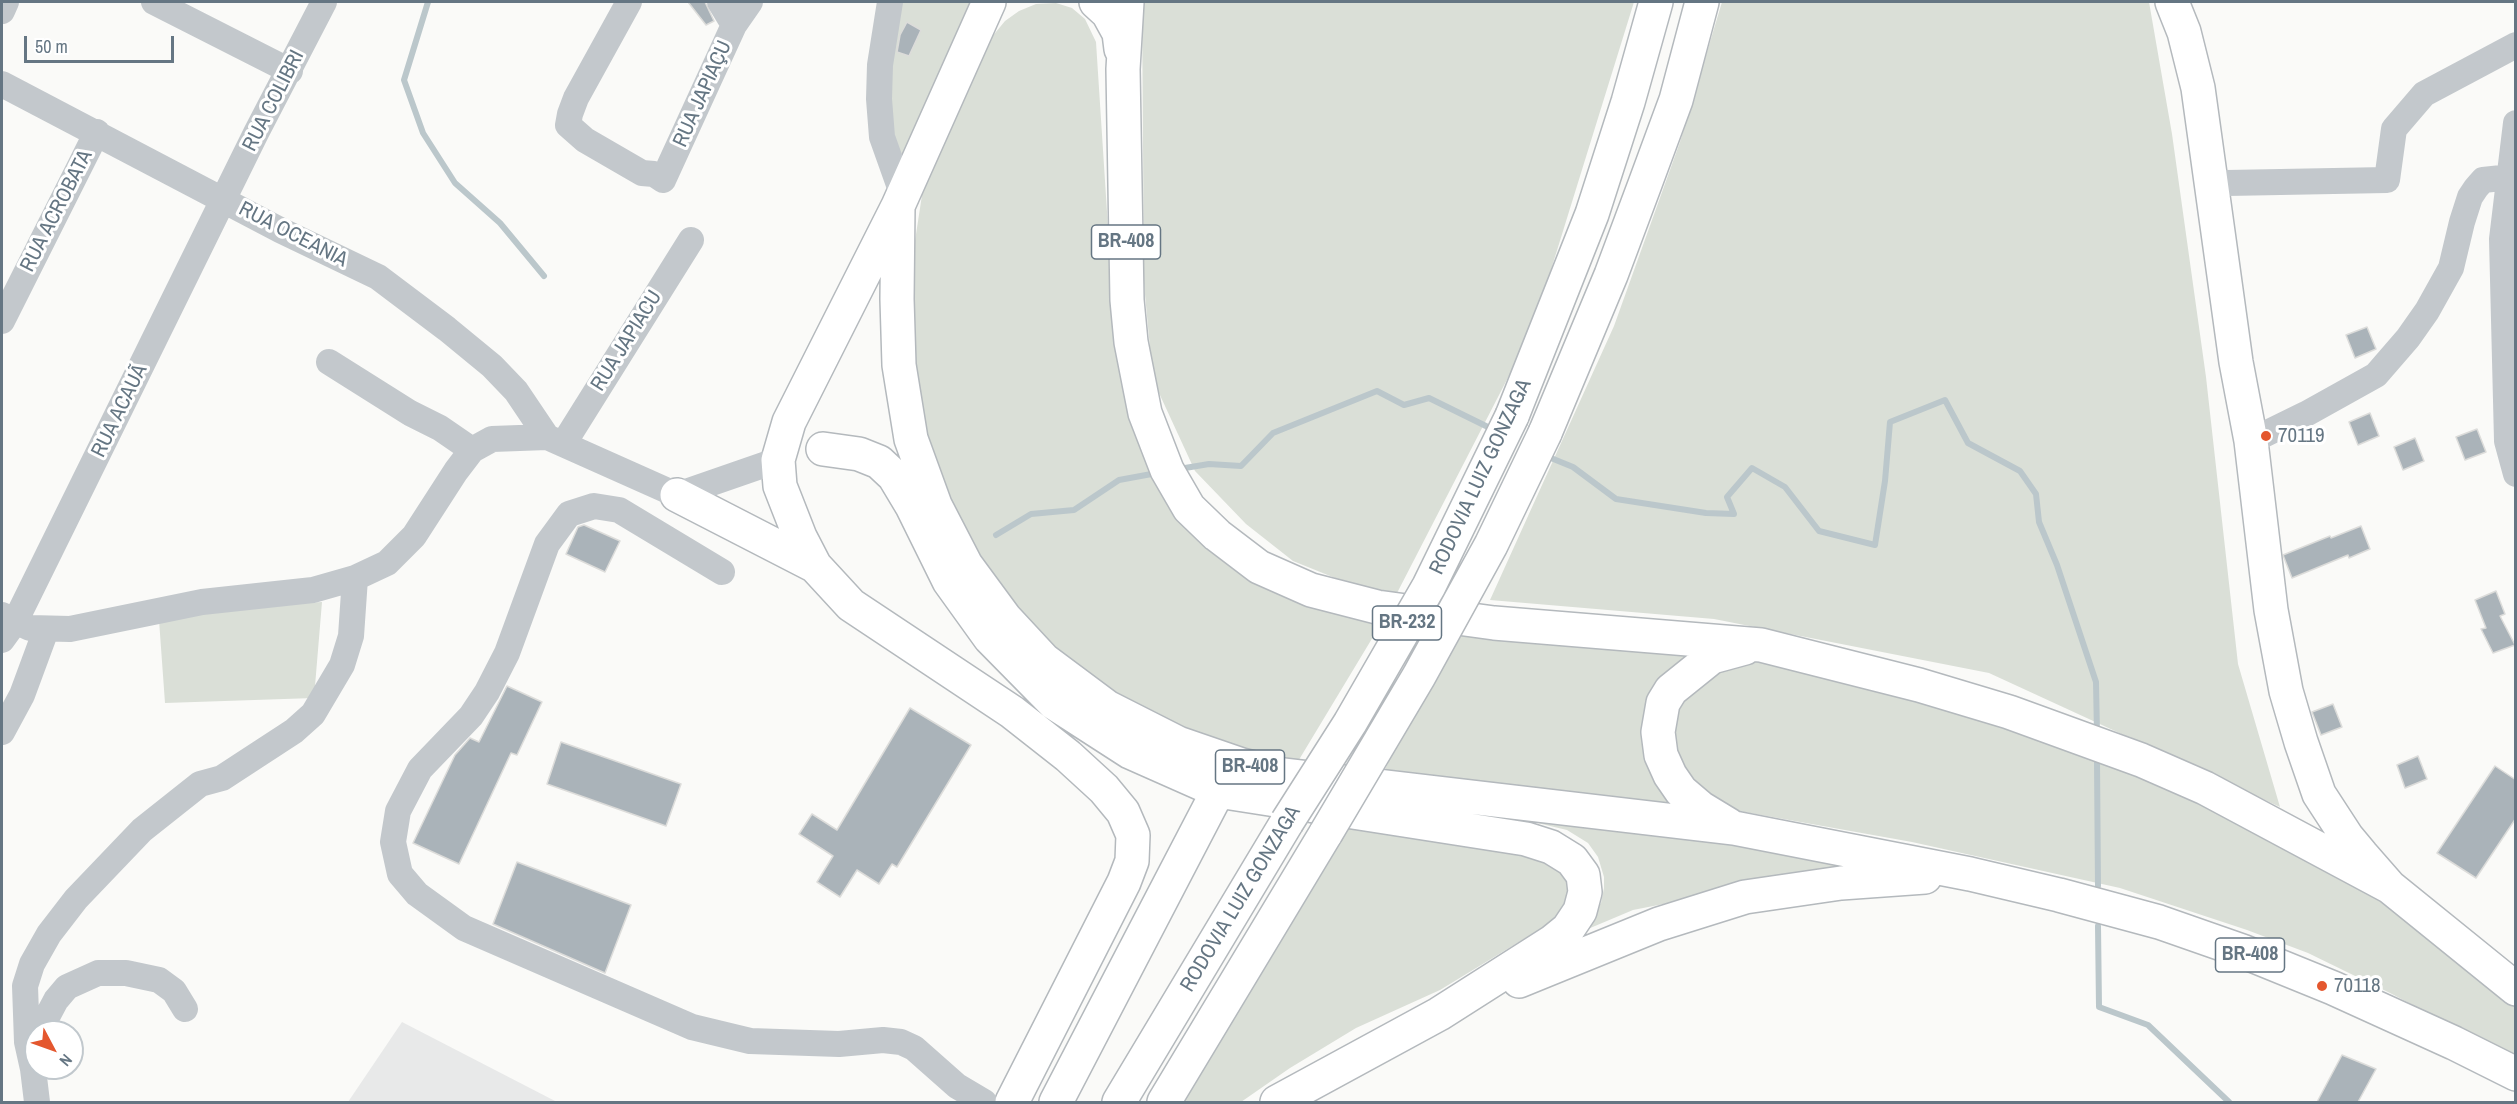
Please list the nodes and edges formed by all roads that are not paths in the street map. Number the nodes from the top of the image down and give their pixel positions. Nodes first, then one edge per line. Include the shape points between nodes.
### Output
1 (6, 2) edge
2 (154, 2) edge
3 (324, 2) edge
4 (628, 2) edge
5 (720, 2) edge
6 (750, 2) edge
7 (890, 2) edge
8 (989, 2) edge
9 (1003, 2) edge
10 (1096, 2) edge
11 (1127, 2) edge
12 (1656, 2) edge
13 (1702, 2) edge
14 (2172, 2) edge
15 (2, 11) edge
16 (734, 25) junction
17 (2516, 45) edge
18 (969, 46) junction
19 (1123, 69) junction
20 (290, 71) junction
21 (2, 84) edge
22 (2516, 123) edge
23 (97, 132) junction
24 (2514, 152) edge
25 (2511, 177) junction
26 (2227, 183) dead end
27 (224, 200) junction
28 (900, 201) junction
29 (691, 240) dead end
30 (2, 321) edge
31 (330, 362) dead end
32 (555, 440) junction
33 (2251, 441) junction
34 (823, 449) junction
35 (472, 450) junction
36 (778, 460) junction
37 (919, 462) junction
38 (2516, 474) edge
39 (676, 495) junction
40 (815, 566) junction
41 (722, 572) dead end
42 (355, 578) junction
43 (6, 626) edge
44 (46, 630) junction
45 (1761, 645) junction
46 (2, 732) edge
47 (1218, 791) junction
48 (1734, 828) junction
49 (1970, 874) junction
50 (2390, 887) junction
51 (2516, 988) edge
52 (185, 1009) dead end
53 (1440, 1014) junction
54 (26, 1020) edge
55 (45, 1020) edge
56 (2516, 1074) edge
57 (36, 1080) edge
58 (37, 1102) edge
59 (984, 1102) edge
60 (1012, 1102) edge
61 (1056, 1102) edge
62 (1119, 1102) edge
63 (1164, 1102) edge
64 (1277, 1102) edge

1 - 15 street
2 - 20 street
3 - 20 street, RUA COLIBRI
4 - 16 street, RUA JAPIAÇU via 576,98 568,125 585,140 642,173 663,180
5 - 16 street
6 - 16 street, RUA JAPIAÇU
7 - 28 street via 879,99 882,137
8 - 18 highway, BR-408
9 - 18 highway
10 - 19 highway via 1108,13 1119,33
11 - 19 highway, BR-408
12 - 62 highway, RODOVIA LUIZ GONZAGA / BR-232, bridge via 1592,214 1512,416 1430,586
13 - 63 highway, RODOVIA LUIZ GONZAGA / BR-232, bridge via 1676,100 1611,275 1545,433 1491,545 1419,676
14 - 33 highway via 2198,87 2236,362
17 - 26 street via 2424,94 2394,129 2387,180
18 - 28 highway, BR-408
19 - 45 highway, BR-408 via 1127,300 1145,413 1167,470 1189,508 1217,535 1259,567 1311,590 1377,607 1494,623
20 - 27 street, RUA COLIBRI
21 - 23 street, RUA OCEANIA
22 - 24 street
23 - 27 street, RUA OCEANIA
23 - 30 street, RUA ACROBATA
24 - 25 street
25 - 33 street via 2482,180 2470,197 2451,268 2427,311 2376,375
25 - 38 street via 2502,239 2507,441
27 - 32 street, RUA OCEANIA via 378,277 492,366
27 - 43 street, RUA ACAUÃ
28 - 36 highway via 789,422
28 - 37 highway, BR-408 via 899,365 911,439
29 - 32 street, RUA JAPIACU
31 - 35 street
32 - 35 street via 492,439
32 - 39 street
33 - 50 highway via 2271,610 2286,691 2301,742 2319,794 2346,837
34 - 36 highway
34 - 37 highway via 886,444
34 - 47 highway via 859,454 879,462 894,476 949,581 990,638 1054,703 1130,752
35 - 42 street via 414,536 387,563
36 - 39 street
36 - 40 highway via 780,486
37 - 48 highway, BR-408 via 934,505 966,565 1005,618 1044,660 1107,707 1178,743 1283,775
39 - 40 highway
40 - 60 highway via 851,605 1012,712 1068,756 1124,812 1133,835 1132,861 1124,882
41 - 59 street via 619,510 594,506 569,514 548,544 507,653 487,692 471,716 420,769 398,811 393,842 400,874 417,894 464,928 692,1027 750,1041 901,1042
42 - 44 street via 313,590 202,602 70,629
42 - 54 street via 351,636 342,665 313,714 222,778 200,784 142,830 76,899 32,964 25,986
43 - 44 street
44 - 46 street via 22,695
45 - 48 highway via 1712,657 1671,690 1660,714 1661,755 1670,775 1701,808
45 - 50 highway, BR-408 via 2009,712 2131,757 2241,805
47 - 53 highway via 1526,838 1572,860 1582,875 1585,892 1580,911 1568,930
47 - 61 highway
48 - 49 highway, BR-408
49 - 53 highway via 1841,883 1745,897 1659,924
49 - 56 highway, BR-408 via 2148,919 2242,951 2333,987
50 - 51 highway, BR-408
52 - 55 street via 174,992 159,980 126,973 98,973 67,987
53 - 64 highway
57 - 58 street

